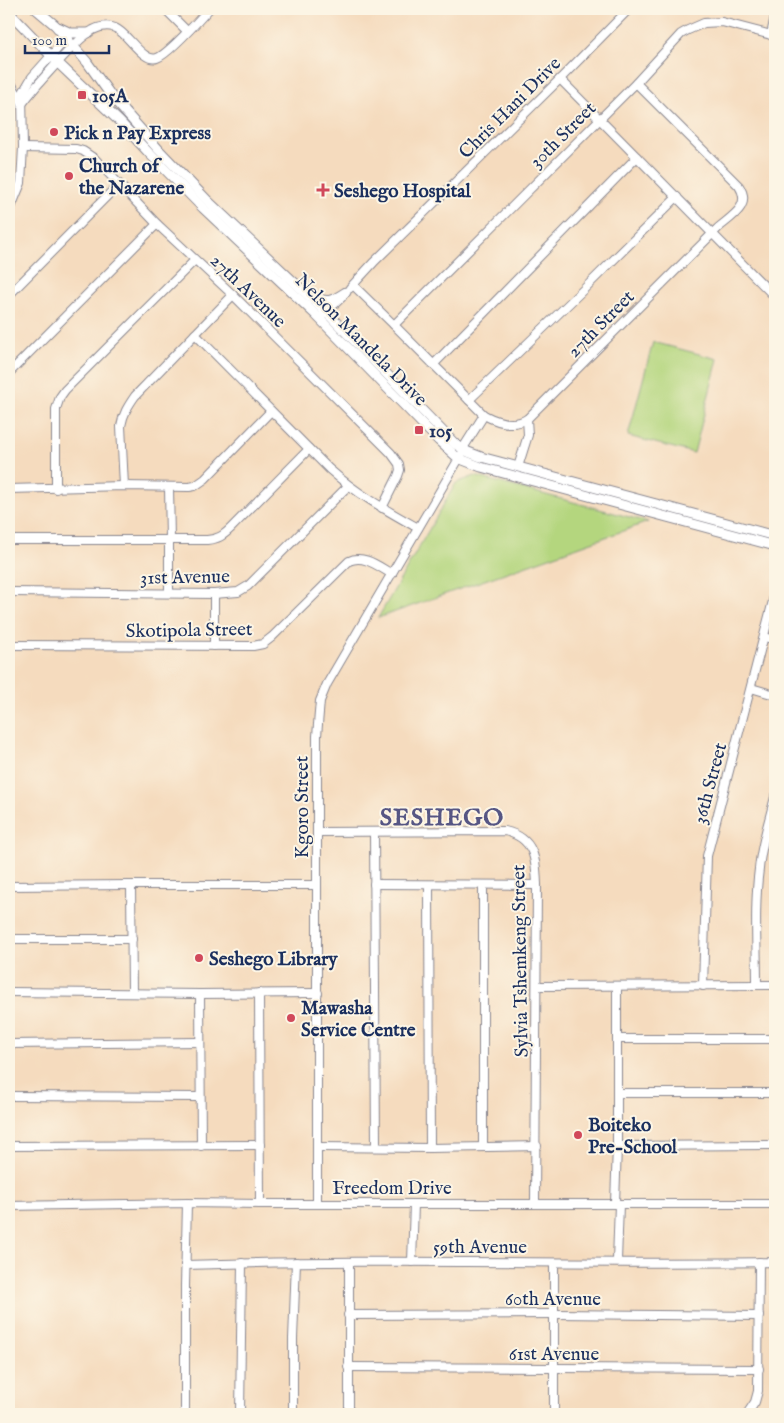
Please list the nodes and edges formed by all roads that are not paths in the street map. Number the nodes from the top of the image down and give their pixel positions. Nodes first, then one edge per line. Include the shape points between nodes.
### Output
1 (36, 9) edge
2 (165, 9) edge
3 (209, 9) edge
4 (629, 9) edge
5 (9, 12) edge
6 (775, 16) edge
7 (55, 25) junction
8 (188, 31) junction
9 (88, 33) junction
10 (773, 35) edge
11 (66, 38) junction
12 (73, 46) junction
13 (51, 55) junction
14 (58, 63) junction
15 (9, 79) edge
16 (30, 79) junction
17 (560, 79) junction
18 (636, 83) junction
19 (22, 104) junction
20 (600, 119) junction
21 (23, 148) junction
22 (637, 157) junction
23 (120, 184) junction
24 (676, 197) junction
25 (9, 212) edge
26 (157, 224) junction
27 (713, 233) junction
28 (195, 260) junction
29 (350, 289) junction
30 (307, 294) junction
31 (9, 295) edge
32 (233, 295) junction
33 (775, 297) edge
34 (323, 315) junction
35 (394, 325) junction
36 (195, 334) junction
37 (433, 365) junction
38 (9, 373) edge
39 (469, 400) junction
40 (271, 411) junction
41 (484, 415) junction
42 (527, 419) junction
43 (309, 449) junction
44 (461, 454) junction
45 (518, 467) junction
46 (124, 486) junction
47 (348, 486) junction
48 (169, 487) junction
49 (9, 489) edge
50 (56, 489) junction
51 (382, 508) junction
52 (418, 528) junction
53 (775, 536) edge
54 (9, 540) edge
55 (169, 540) junction
56 (775, 546) edge
57 (392, 574) junction
58 (9, 592) edge
59 (169, 593) junction
60 (775, 593) edge
61 (214, 594) junction
62 (765, 637) junction
63 (775, 640) edge
64 (9, 645) edge
65 (214, 646) junction
66 (751, 688) junction
67 (775, 695) edge
68 (775, 797) edge
69 (317, 832) junction
70 (374, 832) junction
71 (374, 884) junction
72 (131, 885) junction
73 (430, 885) junction
74 (484, 885) junction
75 (537, 885) junction
76 (9, 886) edge
77 (317, 886) junction
78 (9, 939) edge
79 (132, 939) junction
80 (757, 985) junction
81 (775, 985) edge
82 (537, 986) junction
83 (616, 986) junction
84 (703, 986) junction
85 (9, 992) edge
86 (132, 993) junction
87 (259, 993) junction
88 (318, 993) junction
89 (200, 994) junction
90 (618, 1039) junction
91 (775, 1039) edge
92 (200, 1042) junction
93 (9, 1044) edge
94 (617, 1093) junction
95 (775, 1093) edge
96 (9, 1096) edge
97 (200, 1097) junction
98 (260, 1145) junction
99 (775, 1145) edge
100 (9, 1146) edge
101 (201, 1146) junction
102 (376, 1146) junction
103 (536, 1146) junction
104 (617, 1146) junction
105 (317, 1147) junction
106 (483, 1147) junction
107 (430, 1148) junction
108 (186, 1203) junction
109 (316, 1203) junction
110 (535, 1203) junction
111 (617, 1203) junction
112 (260, 1204) junction
113 (414, 1204) junction
114 (775, 1204) edge
115 (9, 1206) edge
116 (296, 1262) junction
117 (349, 1262) junction
118 (412, 1262) junction
119 (617, 1262) junction
120 (759, 1262) junction
121 (775, 1262) edge
122 (242, 1263) junction
123 (554, 1263) junction
124 (186, 1265) junction
125 (555, 1314) junction
126 (348, 1315) junction
127 (759, 1316) junction
128 (348, 1368) junction
129 (554, 1369) junction
130 (759, 1369) junction
131 (185, 1414) edge
132 (240, 1414) edge
133 (293, 1414) edge
134 (349, 1414) edge
135 (554, 1414) edge
136 (747, 1414) edge

1 - 7 main road, Nelson Mandela Drive
2 - 8 street
3 - 8 street
4 - 17 street, Chris Hani Drive
5 - 13 main road, Nelson Mandela Drive
6 - 10 street
7 - 9 main road via 70,33
7 - 11 main road, Nelson Mandela Drive
8 - 9 street via 154,59 143,54 116,28 105,26
9 - 12 street
10 - 18 street, 30th Street via 722,22 704,23 682,34
11 - 12 main road, Nelson Mandela Drive
11 - 13 street
12 - 14 street
12 - 30 main road, Nelson Mandela Drive via 159,150 233,226
13 - 14 main road, Nelson Mandela Drive
13 - 16 street
14 - 19 street
14 - 34 main road, Nelson Mandela Drive via 203,208
15 - 16 street
15 - 19 street
16 - 19 street via 22,94
17 - 20 street
17 - 29 street, Chris Hani Drive
18 - 20 street, 30th Street
18 - 27 street, 27th Street via 742,190 741,208
19 - 21 street
20 - 22 street
20 - 35 street, 30th Street
21 - 23 street, 27th Avenue via 84,151
21 - 25 street via 21,183
22 - 24 street
22 - 37 street
23 - 26 street, 27th Avenue
23 - 31 street
24 - 27 street
24 - 39 street
26 - 28 street, 27th Avenue
26 - 38 street
27 - 33 street
27 - 42 street, 27th Street
28 - 32 street, 27th Avenue
28 - 50 street via 60,398 56,409
29 - 30 main road via 327,301
29 - 34 street, Chris Hani Drive
29 - 35 street
30 - 34 main road, Nelson Mandela Drive
32 - 36 street
32 - 51 street, 27th Avenue via 395,458 400,470
34 - 44 main road, Nelson Mandela Drive via 435,437
35 - 37 street
36 - 40 street
36 - 46 street via 127,407 121,426
37 - 39 street
39 - 41 street
40 - 43 street
40 - 48 street via 200,483 189,487
41 - 42 street via 510,424
41 - 44 street, Kgoro Street
42 - 45 street via 528,435
43 - 47 street
43 - 55 street via 223,536 207,540
44 - 45 main road, Nelson Mandela Drive
44 - 52 street, Kgoro Street
44 - 56 main road, Nelson Mandela Drive via 481,467
45 - 53 main road, Nelson Mandela Drive
46 - 48 street
46 - 50 street
47 - 51 street
47 - 61 street, 31st Avenue via 244,590
48 - 55 street
49 - 50 street
51 - 52 street
52 - 57 street, Kgoro Street
54 - 55 street
55 - 59 street
57 - 65 street, Skotipola Street via 366,560 353,559 266,643
57 - 69 street, Kgoro Street via 320,701
58 - 59 street, 31st Avenue
59 - 61 street, 31st Avenue
60 - 62 street, 36th Street
61 - 65 street
62 - 63 street
62 - 66 street, 36th Street
64 - 65 street, Skotipola Street
66 - 67 street
66 - 84 street, 36th Street via 707,856
68 - 80 street via 759,869
69 - 70 street, Sylvia Tshemkeng Street
69 - 77 street, Kgoro Street
70 - 71 street
70 - 75 street, Sylvia Tshemkeng Street via 506,831 525,841 535,856
71 - 73 street
71 - 102 street
72 - 76 street
72 - 77 street
72 - 79 street
73 - 74 street
73 - 107 street
74 - 75 street
74 - 106 street
75 - 82 street, Sylvia Tshemkeng Street
77 - 88 street, Kgoro Street
78 - 79 street
79 - 86 street
80 - 81 street
80 - 84 street
82 - 83 street
82 - 103 street, Sylvia Tshemkeng Street
83 - 84 street
83 - 90 street
85 - 86 street
86 - 89 street
87 - 88 street
87 - 89 street
87 - 98 street
88 - 105 street, Kgoro Street
89 - 92 street
90 - 91 street
90 - 94 street
92 - 93 street
92 - 97 street
94 - 95 street
94 - 104 street
96 - 97 street
97 - 101 street
98 - 101 street
98 - 112 street
99 - 104 street
100 - 101 street
102 - 105 street
102 - 107 street
103 - 106 street
103 - 110 street, Sylvia Tshemkeng Street
104 - 111 street
105 - 109 street, Kgoro Street
106 - 107 street
108 - 112 street, Freedom Drive
108 - 115 street, Freedom Drive
108 - 124 street
109 - 112 street, Freedom Drive
109 - 113 street, Freedom Drive
110 - 111 street, Freedom Drive
110 - 113 street, Freedom Drive
111 - 114 street, Freedom Drive
111 - 119 street
113 - 118 street
116 - 117 street, 59th Avenue
116 - 122 street, 59th Avenue
116 - 133 street
117 - 118 street, 59th Avenue
117 - 126 street
118 - 123 street, 59th Avenue
119 - 120 street, 59th Avenue
119 - 123 street, 59th Avenue
120 - 121 street, 59th Avenue
120 - 127 street
122 - 124 street, 59th Avenue
122 - 132 street
123 - 125 street
124 - 131 street
125 - 126 street, 60th Avenue
125 - 127 street, 60th Avenue
125 - 129 street
126 - 128 street
127 - 130 street
128 - 129 street, 61st Avenue
128 - 134 street
129 - 130 street, 61st Avenue
129 - 135 street
130 - 136 street via 757,1396

